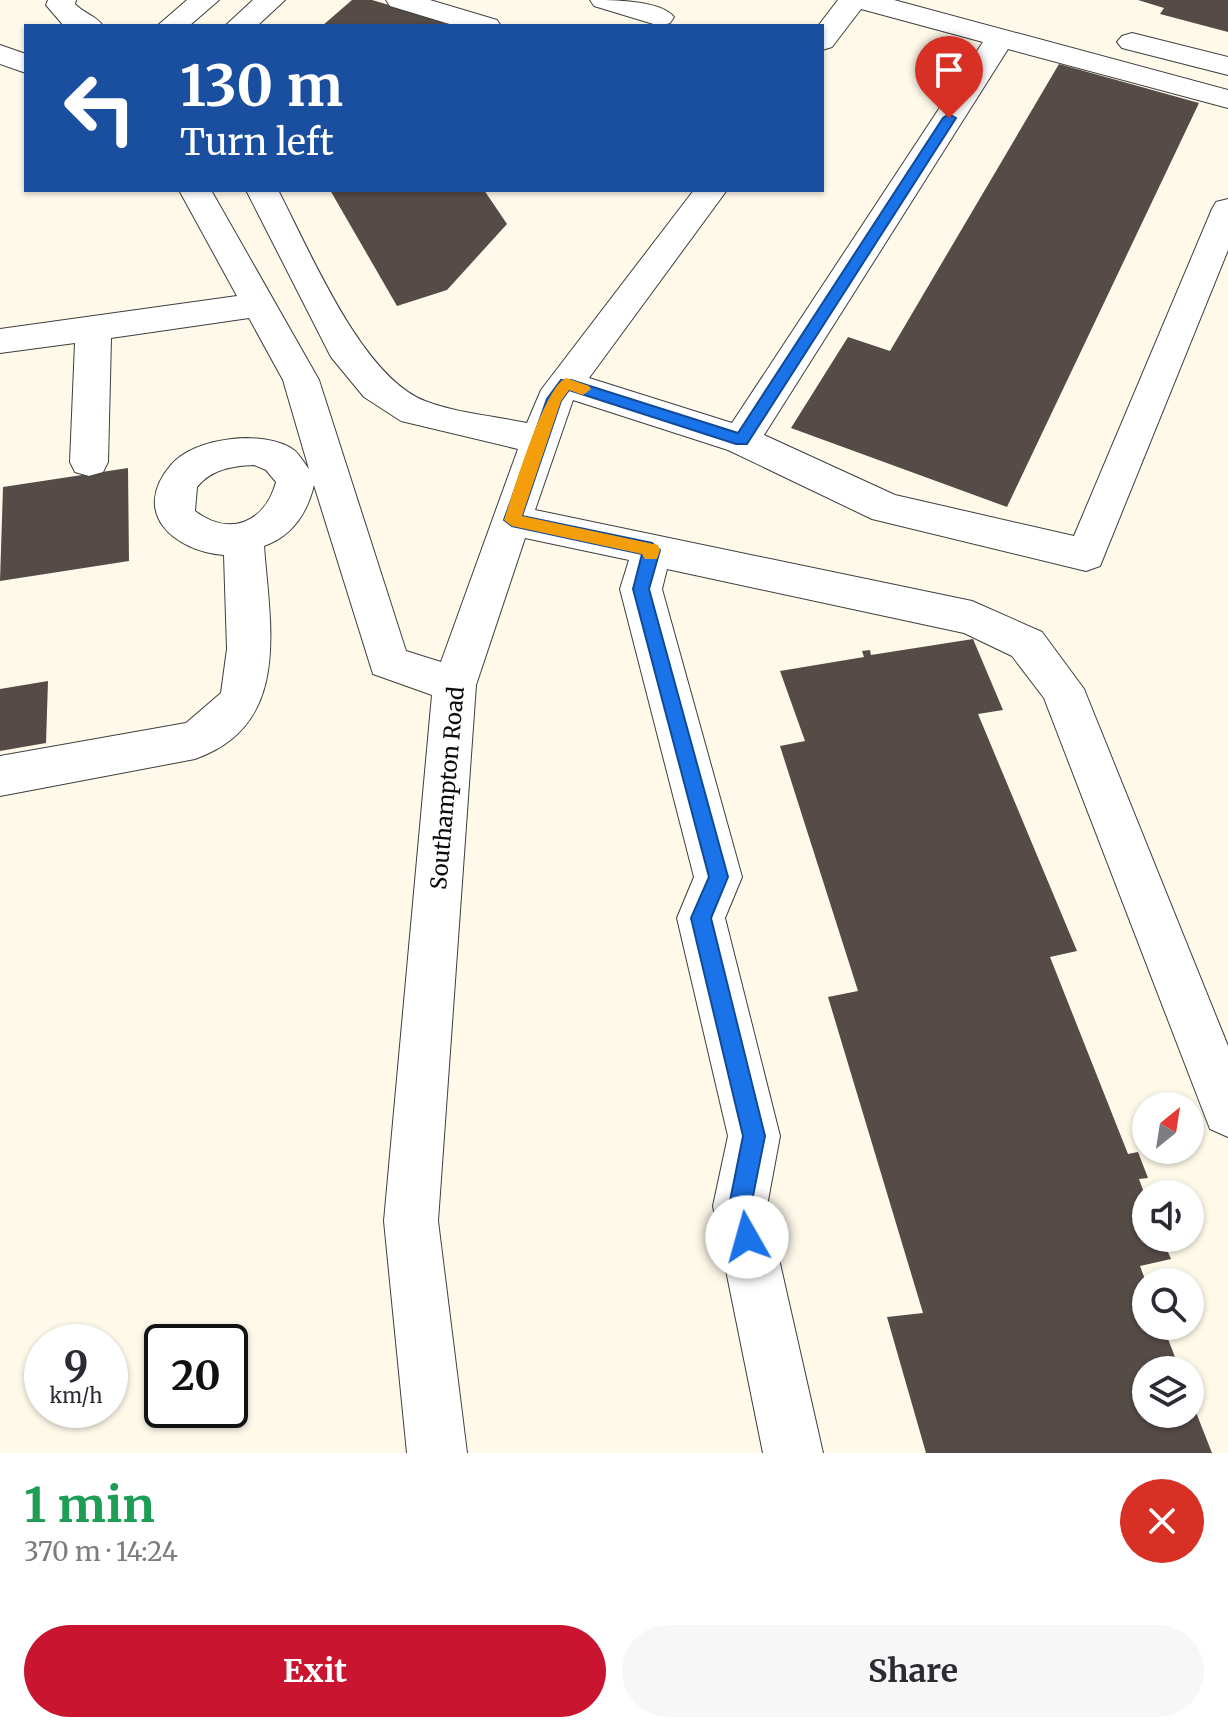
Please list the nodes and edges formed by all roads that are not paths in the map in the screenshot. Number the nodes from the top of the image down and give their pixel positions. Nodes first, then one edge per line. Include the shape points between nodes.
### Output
1 (62, 0) edge
2 (205, 0) edge
3 (271, 0) edge
4 (400, 0) edge
5 (604, 0) edge
6 (853, 0) edge
7 (862, 0) edge
8 (660, 17) dead end
9 (83, 24) edge
10 (174, 24) edge
11 (241, 24) edge
12 (479, 24) edge
13 (1107, 35) dead end
14 (1001, 37) junction
15 (824, 38) edge
16 (0, 54) edge
17 (24, 63) edge
18 (1228, 66) edge
19 (1228, 99) edge
20 (196, 192) edge
21 (263, 192) edge
22 (710, 192) edge
23 (1228, 209) edge
24 (260, 305) junction
25 (93, 328) junction
26 (0, 341) edge
27 (566, 384) junction
28 (540, 440) junction
29 (741, 440) junction
30 (89, 462) dead end
31 (312, 476) junction
32 (512, 520) junction
33 (243, 538) junction
34 (652, 550) junction
35 (454, 685) junction
36 (0, 776) edge
37 (1228, 1111) edge
38 (437, 1453) edge
39 (793, 1453) edge

1 - 9 street via 60,5
2 - 10 street
3 - 11 street
4 - 12 street
5 - 8 street
6 - 15 street
7 - 14 street
13 - 18 street
14 - 19 street
14 - 29 street
16 - 17 street
20 - 24 street
21 - 28 street via 349,357 377,388 414,412
22 - 27 street, Southampton Road
23 - 29 street via 1086,555 886,508
24 - 25 street
24 - 31 street via 301,380
25 - 26 street
25 - 30 street
27 - 28 street, Southampton Road via 554,399
27 - 29 street
28 - 32 street, Southampton Road
31 - 33 street via 270,526
31 - 33 street via 257,451 224,452 197,464 178,482 176,517 216,539
31 - 35 street via 388,662
32 - 34 street
32 - 35 street, Southampton Road
33 - 36 street via 248,679 239,703 220,724 195,740
34 - 37 street via 972,618 1027,644 1062,689
34 - 39 street via 641,589 718,877 701,918 754,1136 740,1206
35 - 38 street, Southampton Road via 411,1221

